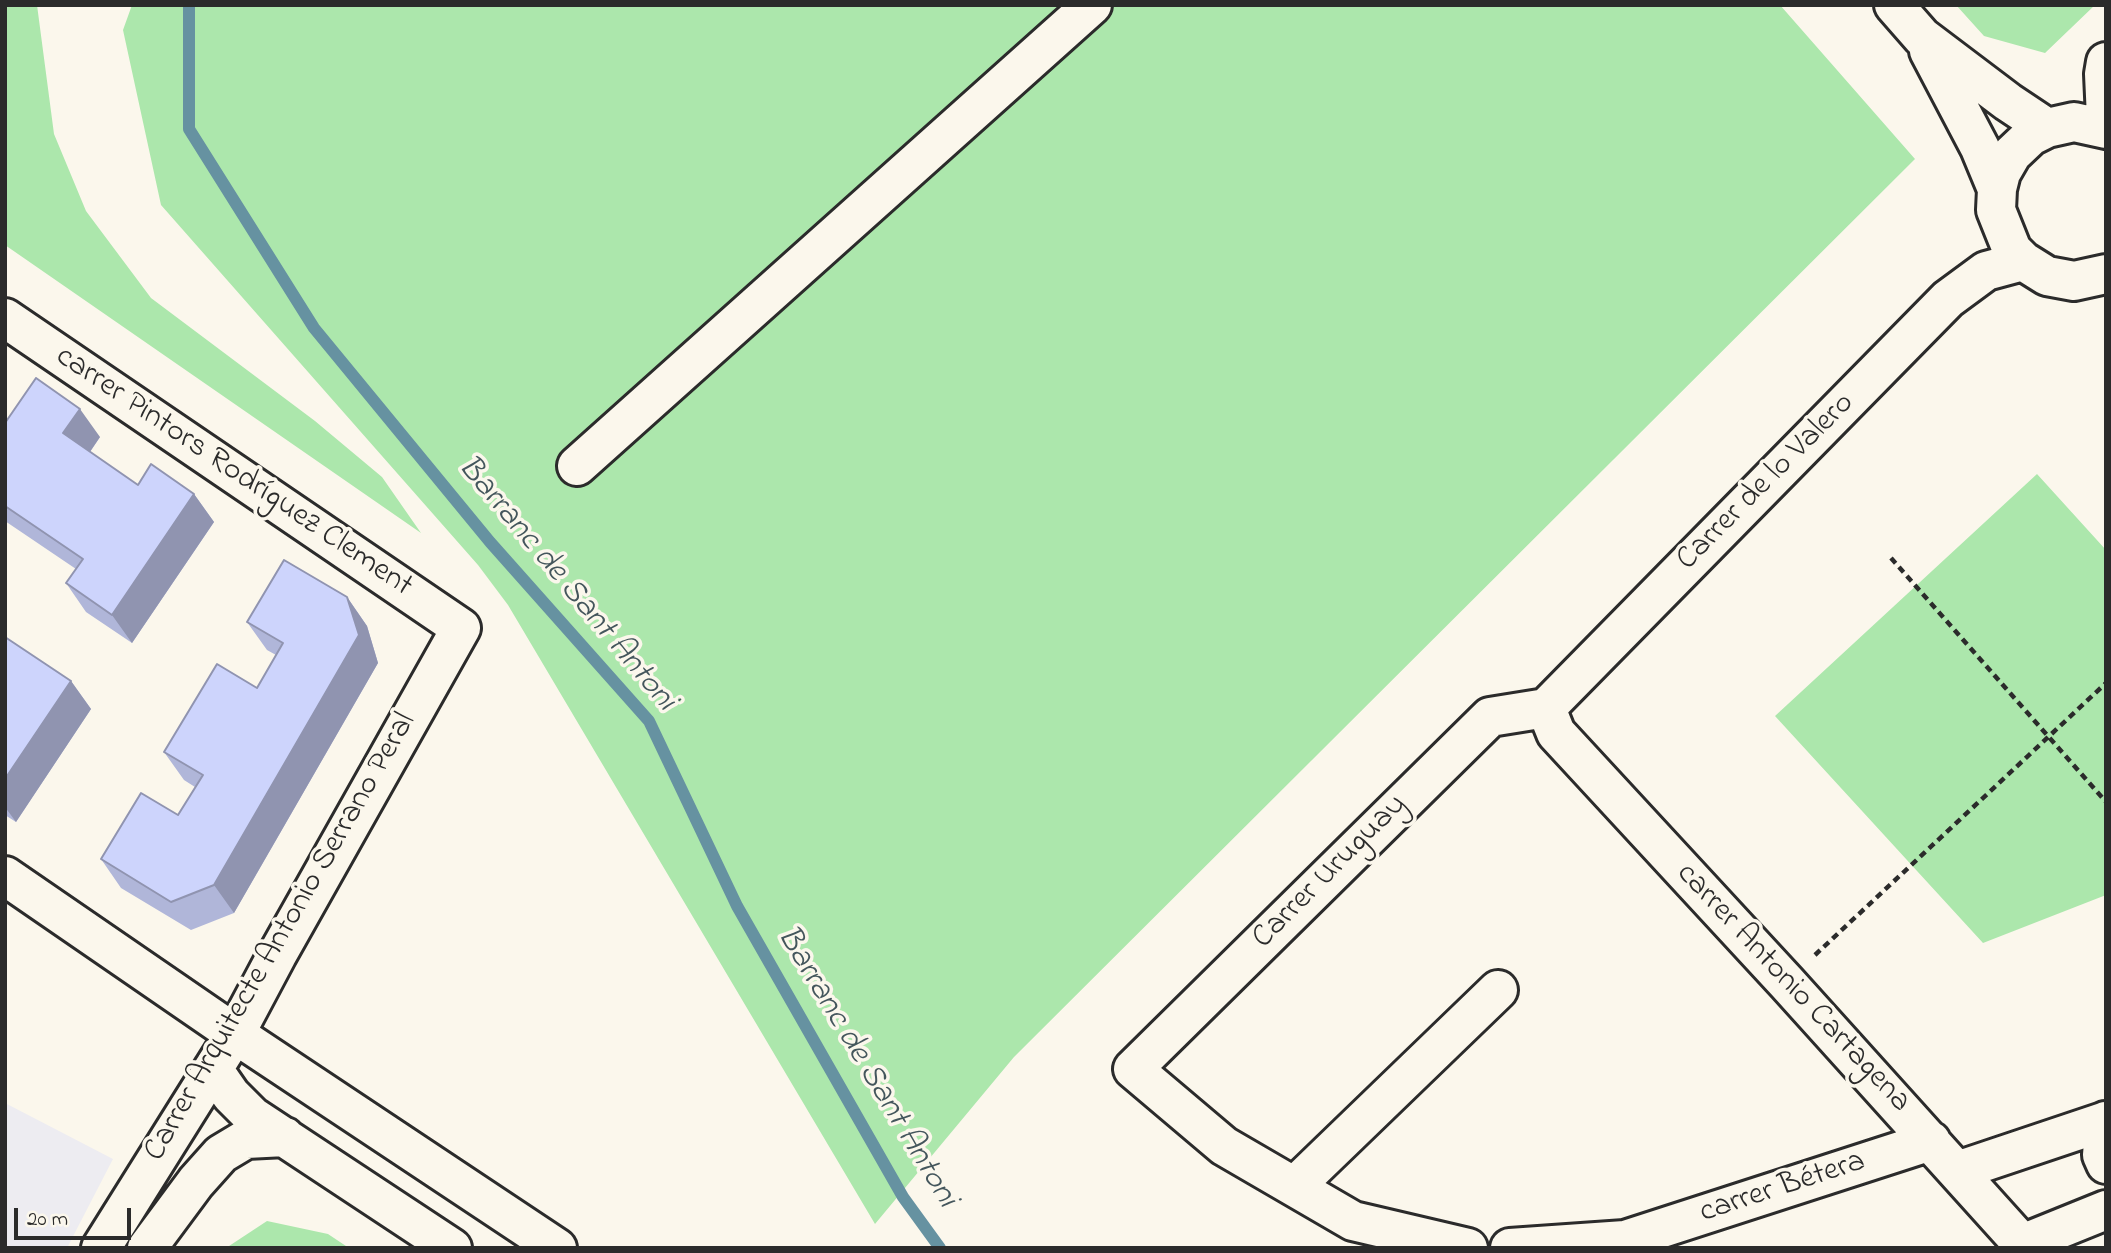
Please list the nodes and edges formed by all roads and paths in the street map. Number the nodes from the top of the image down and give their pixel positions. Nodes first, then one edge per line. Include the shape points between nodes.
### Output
1 (1092, 5) edge
2 (1894, 5) edge
3 (1922, 37) junction
4 (2106, 62) edge
5 (2106, 118) edge
6 (2047, 128) junction
7 (2106, 129) edge
8 (1997, 189) junction
9 (2023, 261) junction
10 (2106, 274) edge
11 (5, 318) edge
12 (577, 466) dead end
13 (1891, 558) dead end
14 (461, 628) joint
15 (2106, 683) edge
16 (1551, 721) junction
17 (2048, 737) junction
18 (2106, 802) edge
19 (5, 876) edge
20 (1787, 982) junction
21 (1498, 990) dead end
22 (235, 1034) junction
23 (213, 1069) junction
24 (2106, 1121) edge
25 (285, 1137) junction
26 (1931, 1141) junction
27 (2106, 1164) edge
28 (1957, 1171) junction
29 (1295, 1186) junction
30 (2106, 1210) edge
31 (2024, 1246) edge
32 (101, 1248) edge
33 (147, 1248) edge
34 (452, 1248) edge
35 (557, 1248) edge
36 (1468, 1248) edge
37 (1510, 1248) edge

1 - 12 street
2 - 3 street
3 - 6 street
3 - 8 street
4 - 5 street
6 - 7 street via 2074,122
6 - 8 street via 2012,154
8 - 9 street via 1996,210 2012,250
9 - 10 street via 2047,276 2074,281
9 - 16 street, Carrer de lo Valero via 1986,271 1948,299
11 - 14 street, carrer Pintors Rodríguez Clement
13 - 17 path
14 - 22 street, Carrer Arquitecte Antonio Serrano Peral
15 - 17 path
16 - 20 street, carrer Antonio Cartagena
16 - 29 street, Carrer Uruguay via 1490,717 1133,1069 1224,1146
17 - 18 path
17 - 20 path
19 - 22 street
20 - 26 street, carrer Antonio Cartagena
21 - 29 street
22 - 23 street, Carrer Arquitecte Antonio Serrano Peral
22 - 35 street
23 - 25 street via 252,1116
23 - 32 street, Carrer Arquitecte Antonio Serrano Peral
24 - 27 street via 2102,1155
24 - 28 street
25 - 33 street via 246,1139 221,1153
25 - 34 street
26 - 28 street, carrer Antonio Cartagena
26 - 37 street, carrer Bétera via 1625,1240
28 - 31 street, carrer Antonio Cartagena
29 - 36 street via 1353,1221
30 - 31 street

